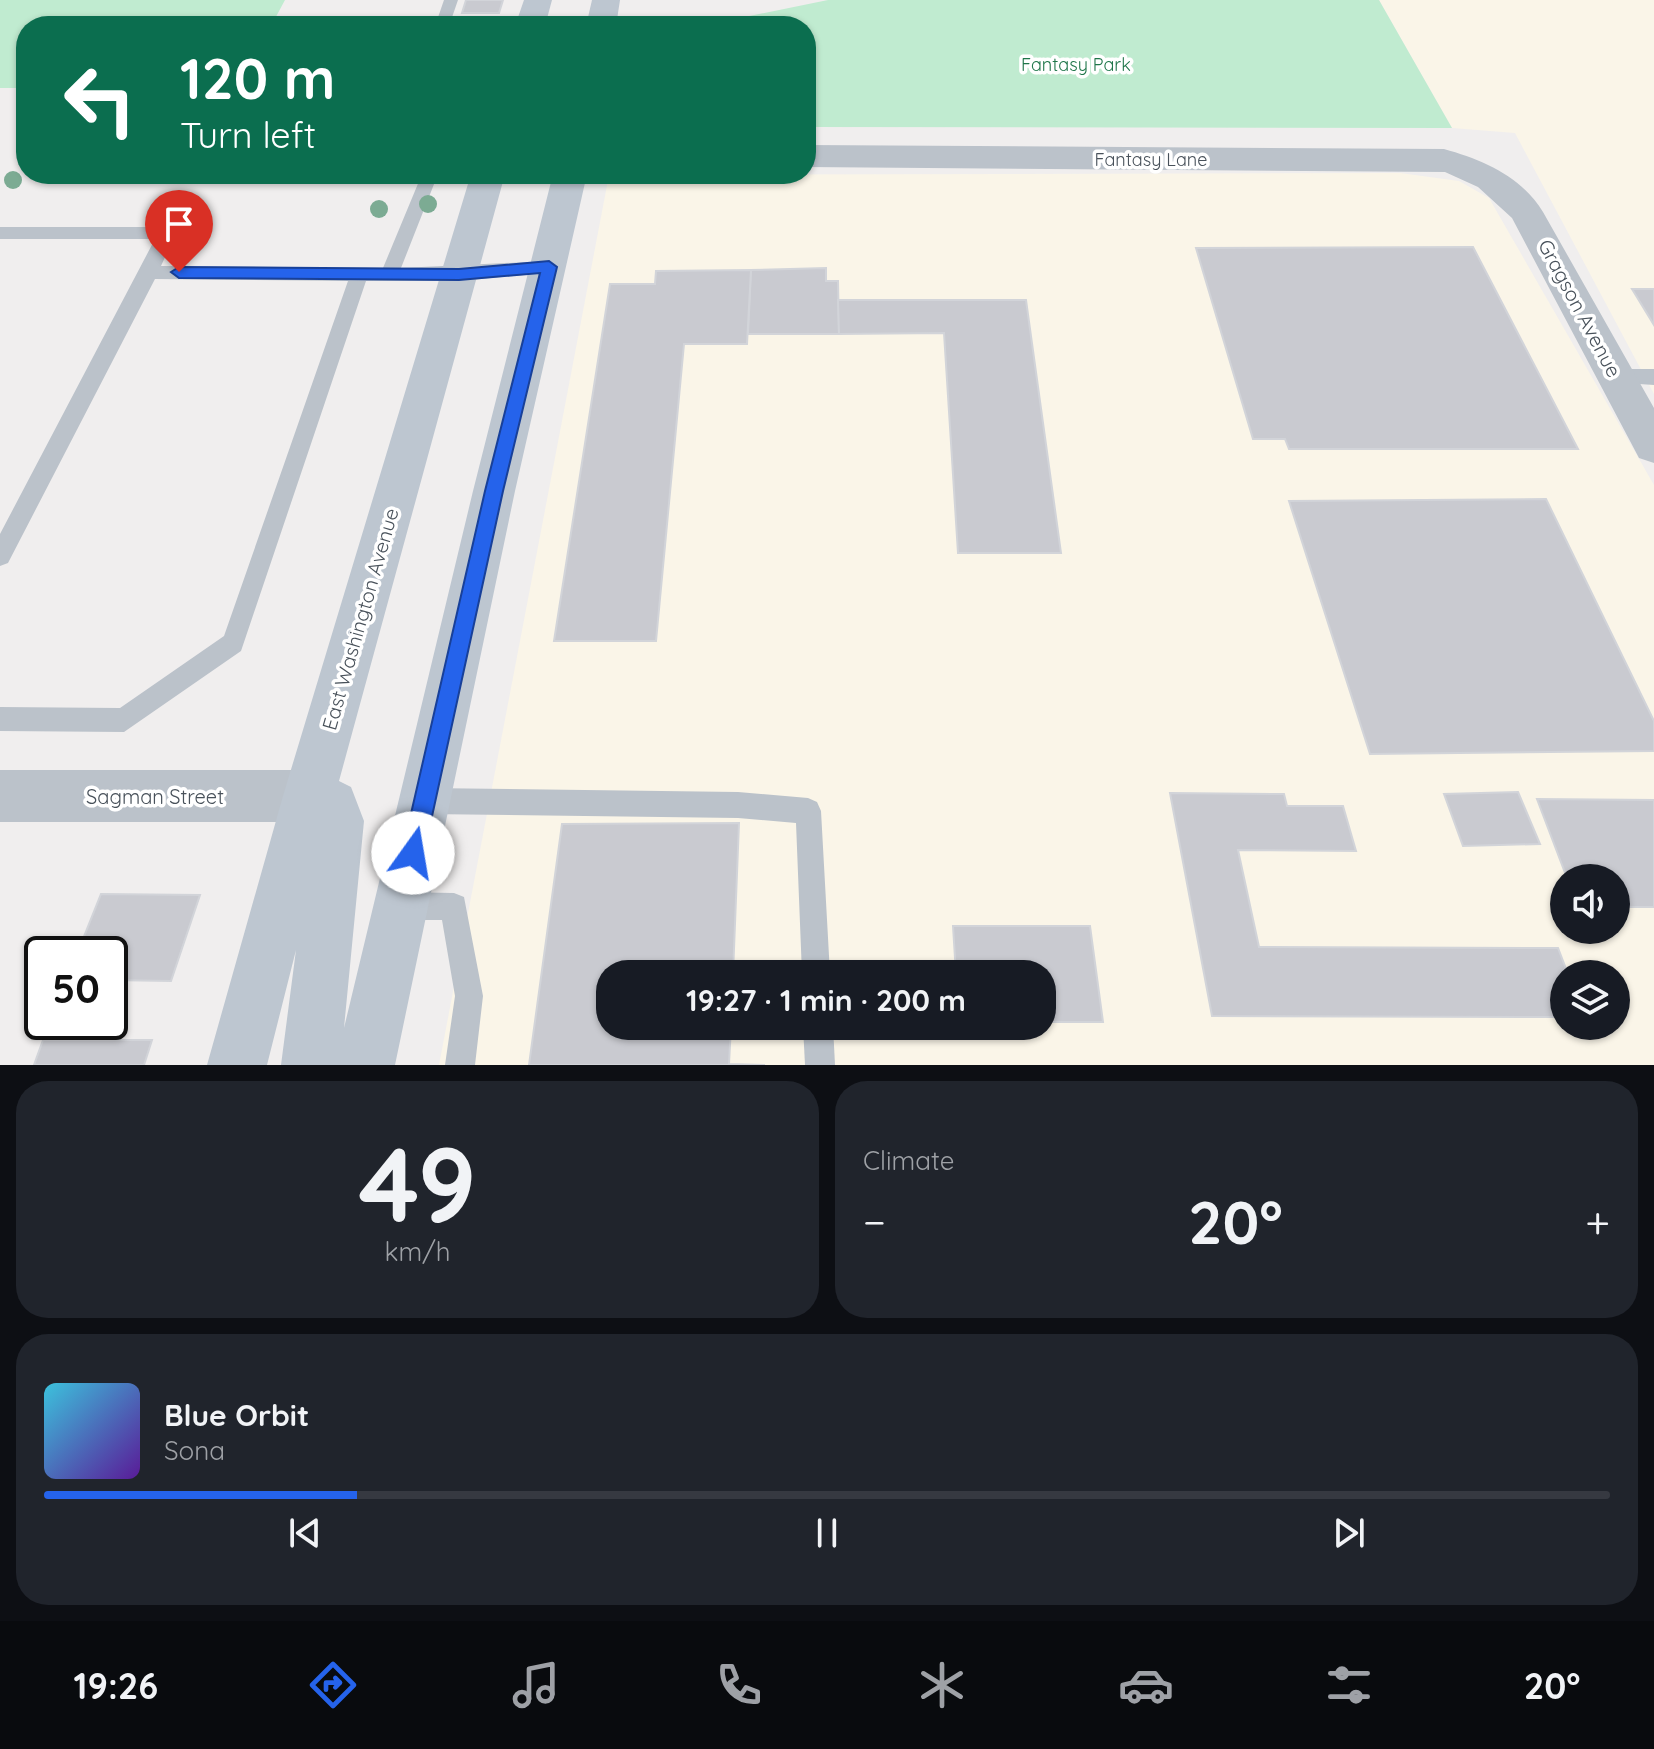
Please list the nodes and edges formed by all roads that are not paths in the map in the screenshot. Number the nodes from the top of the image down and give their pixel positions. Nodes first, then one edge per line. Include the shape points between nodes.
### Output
1 (816, 156) edge
2 (1493, 180) joint
3 (427, 184) edge
4 (485, 184) edge
5 (568, 184) edge
6 (0, 233) edge
7 (549, 267) junction
8 (149, 272) junction
9 (459, 274) junction
10 (359, 275) junction
11 (389, 275) junction
12 (1617, 377) junction
13 (1654, 377) edge
14 (1654, 446) edge
15 (0, 556) edge
16 (0, 719) edge
17 (309, 796) junction
18 (1, 799) edge
19 (425, 801) junction
20 (401, 906) junction
21 (815, 960) edge
22 (819, 1040) edge
23 (237, 1065) edge
24 (311, 1065) edge
25 (365, 1065) edge
26 (460, 1065) edge
27 (820, 1065) edge

1 - 2 street, Fantasy Lane via 1444,160
2 - 12 street, Gragson Avenue via 1532,222
3 - 11 lane
4 - 9 main road, East Washington Avenue
5 - 7 main road
6 - 8 lane via 167,233
7 - 9 lane
7 - 19 main road
8 - 10 lane
8 - 15 lane
9 - 11 lane
9 - 17 main road, East Washington Avenue
10 - 11 lane
10 - 16 lane via 233,643 124,720
12 - 13 lane
12 - 14 street, Gragson Avenue
17 - 18 street, Sagman Street
17 - 23 main road, East Washington Avenue
17 - 24 main road via 333,805 338,821
19 - 20 main road
19 - 21 lane via 738,805 808,811
20 - 25 main road
20 - 26 lane via 454,907 469,996
22 - 27 lane

